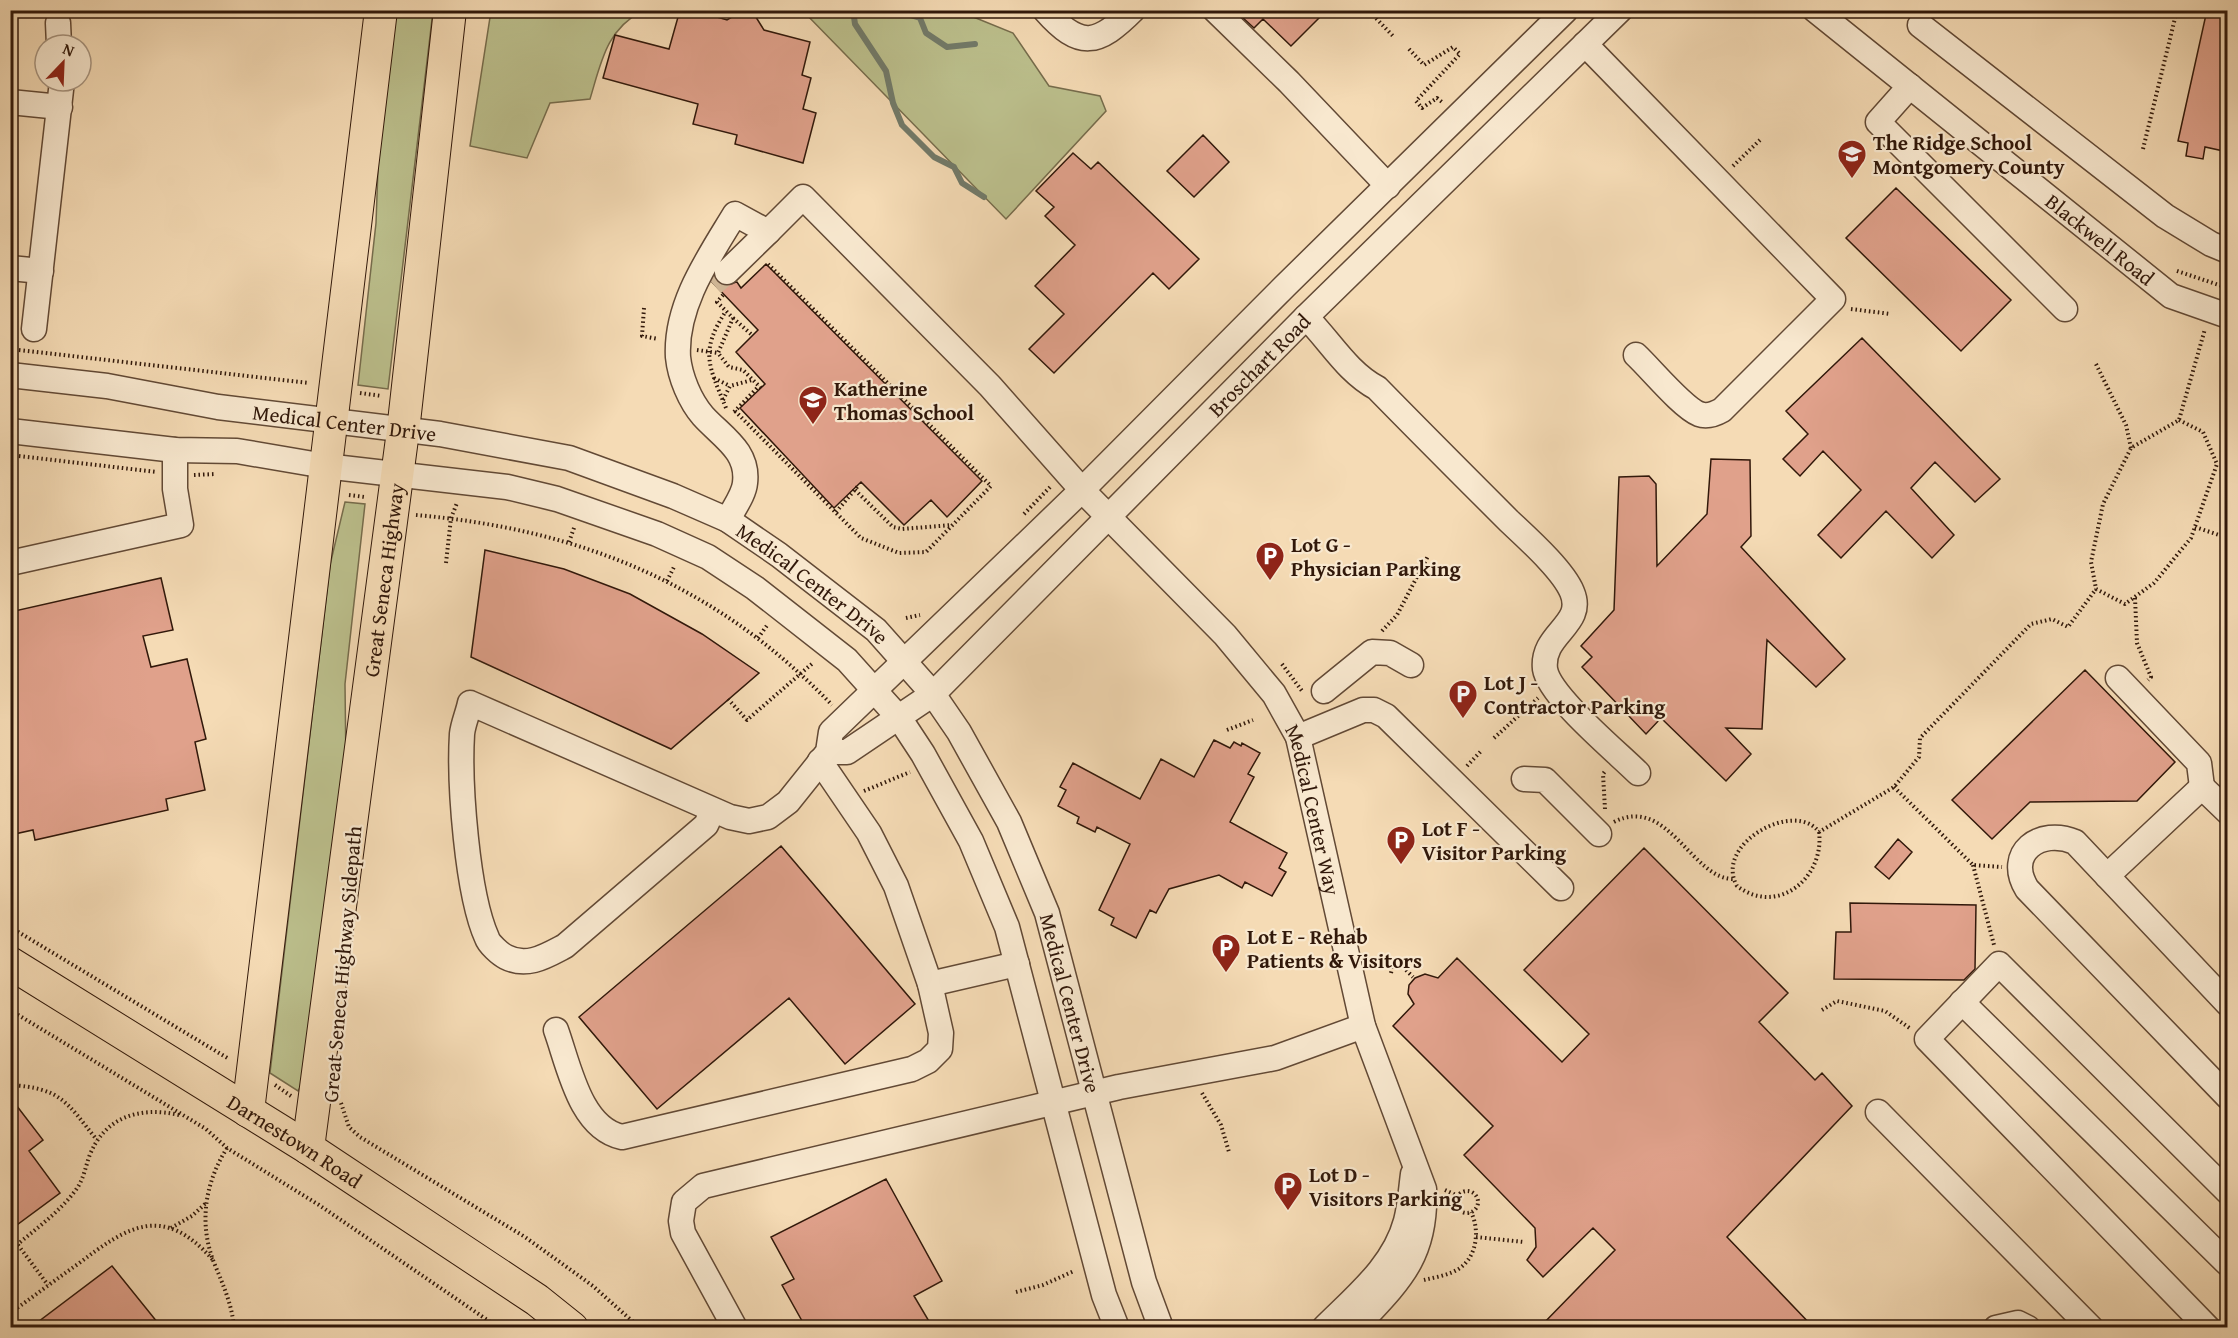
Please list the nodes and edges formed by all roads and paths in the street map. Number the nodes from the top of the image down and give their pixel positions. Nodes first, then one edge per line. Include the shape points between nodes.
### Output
1 (381, 10) edge
2 (450, 10) edge
3 (1046, 10) edge
4 (1133, 10) edge
5 (1215, 10) edge
6 (1566, 10) edge
7 (1620, 10) edge
8 (1815, 10) edge
9 (2177, 10) edge
10 (1372, 15) dead end
11 (1920, 25) dead end
12 (1393, 36) dead end
13 (1585, 45) junction
14 (1409, 49) dead end
15 (1910, 86) junction
16 (61, 93) edge
17 (10, 102) edge
18 (1442, 102) dead end
19 (60, 107) junction
20 (1762, 138) dead end
21 (2143, 149) dead end
22 (1718, 181) junction
23 (1388, 186) junction
24 (768, 232) junction
25 (2228, 251) edge
26 (761, 257) dead end
27 (10, 268) edge
28 (41, 271) junction
29 (721, 283) junction
30 (2221, 286) dead end
31 (645, 308) dead end
32 (1850, 309) dead end
33 (2065, 309) dead end
34 (726, 311) junction
35 (682, 314) junction
36 (1891, 314) dead end
37 (2221, 314) edge
38 (1306, 317) junction
39 (733, 318) junction
40 (34, 329) dead end
41 (752, 335) dead end
42 (664, 339) dead end
43 (10, 349) edge
44 (708, 351) junction
45 (718, 352) junction
46 (1636, 354) dead end
47 (2096, 364) dead end
48 (10, 375) edge
49 (714, 378) junction
50 (752, 380) junction
51 (309, 383) dead end
52 (730, 386) junction
53 (717, 389) junction
54 (361, 393) dead end
55 (387, 396) dead end
56 (723, 401) junction
57 (735, 411) junction
58 (2179, 420) junction
59 (331, 421) junction
60 (10, 431) edge
61 (403, 431) junction
62 (2132, 448) junction
63 (175, 450) junction
64 (10, 455) edge
65 (325, 466) junction
66 (159, 473) dead end
67 (397, 476) junction
68 (1082, 490) junction
69 (349, 495) dead end
70 (365, 497) dead end
71 (459, 500) dead end
72 (836, 512) junction
73 (406, 514) dead end
74 (1108, 517) junction
75 (451, 518) junction
76 (728, 520) junction
77 (575, 524) dead end
78 (952, 525) junction
79 (2195, 527) junction
80 (2228, 538) edge
81 (569, 542) junction
82 (1428, 556) dead end
83 (10, 563) edge
84 (447, 564) dead end
85 (675, 565) dead end
86 (667, 581) junction
87 (2096, 589) junction
88 (2135, 597) junction
89 (769, 624) dead end
90 (1375, 635) dead end
91 (758, 638) junction
92 (814, 662) dead end
93 (905, 662) junction
94 (1282, 664) dead end
95 (1411, 665) dead end
96 (801, 674) junction
97 (2118, 678) dead end
98 (1553, 686) junction
99 (876, 689) junction
100 (1313, 691) joint
101 (933, 694) junction
102 (2135, 695) junction
103 (728, 699) dead end
104 (837, 711) dead end
105 (900, 718) junction
106 (1253, 720) dead end
107 (1227, 730) dead end
108 (1299, 737) junction
109 (1494, 738) dead end
110 (1482, 750) dead end
111 (1618, 754) junction
112 (824, 756) junction
113 (1469, 763) dead end
114 (911, 771) dead end
115 (1638, 773) dead end
116 (1524, 778) dead end
117 (1894, 787) junction
118 (2202, 787) junction
119 (847, 798) junction
120 (713, 810) junction
121 (2228, 812) edge
122 (1603, 830) junction
123 (1819, 832) junction
124 (1973, 865) junction
125 (2020, 869) junction
126 (2107, 876) junction
127 (1734, 879) junction
128 (1561, 888) dead end
129 (10, 927) edge
130 (1394, 960) dead end
131 (10, 963) edge
132 (1017, 964) junction
133 (1999, 964) junction
134 (1406, 970) dead end
135 (1391, 974) dead end
136 (1413, 977) dead end
137 (930, 984) junction
138 (1962, 1002) junction
139 (2228, 1004) edge
140 (10, 1010) edge
141 (1822, 1010) dead end
142 (1363, 1026) junction
143 (556, 1030) dead end
144 (1927, 1039) junction
145 (226, 1057) dead end
146 (272, 1084) dead end
147 (11, 1086) edge
148 (1198, 1088) dead end
149 (341, 1093) dead end
150 (1094, 1093) junction
151 (2228, 1097) edge
152 (295, 1098) dead end
153 (1055, 1103) junction
154 (248, 1111) junction
155 (1878, 1112) dead end
156 (183, 1116) junction
157 (344, 1118) junction
158 (337, 1122) dead end
159 (97, 1140) junction
160 (227, 1148) junction
161 (308, 1148) junction
162 (1229, 1152) dead end
163 (1414, 1163) junction
164 (1439, 1189) dead end
165 (2228, 1192) edge
166 (1458, 1196) junction
167 (206, 1203) junction
168 (1471, 1212) junction
169 (170, 1229) junction
170 (1476, 1237) junction
171 (1524, 1242) dead end
172 (18, 1245) junction
173 (10, 1251) edge
174 (213, 1260) junction
175 (2228, 1264) edge
176 (1074, 1271) dead end
177 (1420, 1281) dead end
178 (48, 1285) junction
179 (1016, 1292) dead end
180 (10, 1313) edge
181 (234, 1328) edge
182 (499, 1328) edge
183 (572, 1328) edge
184 (640, 1328) edge
185 (735, 1328) edge
186 (1118, 1328) edge
187 (1161, 1328) edge
188 (1324, 1328) edge
189 (1355, 1328) edge
190 (1996, 1328) edge
191 (2028, 1328) edge
192 (2091, 1328) edge
193 (2208, 1328) edge

1 - 59 main road
2 - 61 main road, Great Seneca Highway
3 - 4 street via 1068,32 1093,40 1115,28
5 - 23 street
6 - 23 street, Broschart Road
7 - 13 street, Broschart Road
8 - 15 street, Blackwell Road
9 - 21 path
10 - 12 path
11 - 25 street via 2165,216
13 - 22 street
13 - 38 street, Broschart Road
14 - 18 path via 1424,65 1453,47 1460,54 1416,100 1422,108 1437,98
15 - 33 street via 1878,122
15 - 37 street, Blackwell Road via 2171,296
16 - 19 street
17 - 19 street
19 - 28 street
20 - 22 path
22 - 46 street via 1833,299 1722,410 1712,415 1700,415 1688,406
23 - 68 street, Broschart Road
24 - 29 street
24 - 35 street via 735,214
24 - 68 street, Medical Center Way via 803,197 990,386
26 - 78 path via 991,486
27 - 28 street
28 - 40 street
29 - 34 path via 717,302
29 - 35 street
30 - 37 path
31 - 42 path via 642,336
32 - 36 path
34 - 39 path
34 - 44 path via 710,339
35 - 76 street via 678,358 687,390 702,415 741,453 746,471 745,486
37 - 58 path via 2201,335
38 - 74 street, Broschart Road
38 - 98 street via 1355,373 1377,388 1548,560 1572,592 1574,609 1570,621 1548,644 1545,658 1545,670
39 - 41 path
39 - 45 path
43 - 51 path
44 - 45 path
44 - 49 path
45 - 50 path via 729,368 743,370
47 - 62 path via 2126,425
48 - 59 street, Medical Center Drive
49 - 52 path
49 - 53 path
50 - 52 path
50 - 57 path via 760,387
52 - 53 path
52 - 56 path
53 - 56 path
54 - 55 path
56 - 57 path via 729,417
57 - 72 path
58 - 62 path
58 - 79 path via 2203,432 2217,464
59 - 61 street, Medical Center Drive
59 - 65 main road
60 - 63 street, Medical Center Drive
61 - 67 main road, Great Seneca Highway
61 - 76 street, Medical Center Drive via 514,446 569,458
62 - 87 path via 2103,504 2091,562
63 - 65 street, Medical Center Drive via 237,451
63 - 83 street via 175,489 181,525
64 - 66 path
65 - 67 street, Medical Center Drive
65 - 154 main road
67 - 99 street, Medical Center Drive via 507,487 557,499 657,534 708,557 755,588 848,660
67 - 161 main road, Great Seneca Highway
68 - 74 street, Medical Center Way
68 - 93 street, Broschart Road
69 - 70 path
71 - 75 path
72 - 78 path via 861,538 899,553 926,552
72 - 78 path via 856,488 893,527
73 - 75 path
74 - 101 street, Broschart Road
74 - 108 street, Medical Center Way via 1251,664
75 - 81 path via 523,529
75 - 84 path
76 - 93 street, Medical Center Drive via 876,630
77 - 81 path
79 - 80 path
79 - 88 path via 2191,538 2154,583
81 - 86 path
82 - 90 path via 1391,623
85 - 86 path
86 - 91 path
87 - 88 path via 2125,604
87 - 117 path via 2068,627 2052,619 2031,624 1920,738 1919,757
88 - 102 path via 2138,643 2151,677
89 - 91 path
91 - 96 path
92 - 96 path
93 - 99 street, Broschart Road
93 - 101 street, Medical Center Drive
94 - 100 path
95 - 100 street via 1390,652 1372,652
96 - 103 path via 747,720
96 - 104 path
97 - 102 street
98 - 109 path
98 - 111 street
99 - 105 street, Medical Center Drive
99 - 112 street, Broschart Road via 831,732
101 - 105 street, Broschart Road
101 - 150 street, Medical Center Drive via 1009,822 1047,913
102 - 118 street via 2199,763
105 - 112 street, Broschart Road via 847,752
105 - 132 street, Medical Center Drive via 971,840 1007,927
106 - 107 path
108 - 128 street via 1363,710 1386,716
108 - 142 street, Medical Center Way
110 - 113 path
111 - 115 street
111 - 122 path via 1603,774
112 - 119 street
112 - 120 street, Broschart Road via 788,802 768,817 749,821
114 - 119 path
116 - 122 street via 1545,780
117 - 123 path
117 - 124 path
118 - 121 street
118 - 126 street
119 - 137 street via 896,886
120 - 120 street, Broschart Road via 562,743 470,703 462,732 464,811 476,903 487,940 504,957 524,963 543,958 565,945 706,825
122 - 127 path via 1632,814 1649,820 1668,830 1718,877
123 - 127 path via 1806,822 1768,826 1743,845 1735,858
123 - 127 path via 1815,865 1786,893 1775,898 1756,898 1737,886
124 - 125 path
124 - 133 path
125 - 126 street via 2021,860 2036,841 2062,836 2075,842
125 - 151 street via 2021,880 2038,903
126 - 139 street
129 - 145 path
130 - 135 path
131 - 154 main road, Darnestown Road
132 - 137 street
132 - 153 street, Medical Center Drive
133 - 138 street
133 - 165 street
134 - 136 path
137 - 143 street via 941,1033 940,1049 912,1069 622,1137 609,1134 584,1105
138 - 144 street
138 - 175 street
140 - 156 path
141 - 144 path via 1837,1001 1885,1011
142 - 150 street via 1275,1058
142 - 163 street, Medical Center Way
144 - 193 street
146 - 152 path
147 - 159 path via 38,1087 61,1098
148 - 162 path via 1221,1125
149 - 157 path, Great Seneca Highway Sidepath
150 - 153 street
150 - 187 street, Medical Center Drive via 1144,1282
153 - 185 street via 716,1182 691,1194 684,1202 683,1233
153 - 186 street, Medical Center Drive via 1104,1295
154 - 161 main road, Darnestown Road
155 - 192 street
156 - 159 path via 133,1113 108,1127
156 - 160 path via 206,1129
157 - 158 path
157 - 184 path, Great Seneca Highway Sidepath via 360,1137 525,1237 593,1286
159 - 172 path via 74,1192
160 - 167 path via 212,1178
160 - 182 path via 319,1205
161 - 183 main road, Darnestown Road via 537,1300
163 - 188 street, Medical Center Way via 1406,1220 1392,1252 1379,1272
163 - 189 street, Medical Center Way via 1424,1189 1422,1234 1396,1284
164 - 166 path
166 - 168 path via 1458,1209
166 - 168 path via 1467,1191 1477,1196 1477,1208
167 - 169 path
167 - 174 path via 205,1228
168 - 170 path
169 - 174 path via 194,1240
169 - 178 path via 148,1226 129,1230
170 - 171 path
170 - 177 path via 1467,1260 1459,1268
172 - 173 path
172 - 178 path
174 - 181 path via 231,1305
176 - 179 path
178 - 180 path
190 - 191 street via 2018,1323

